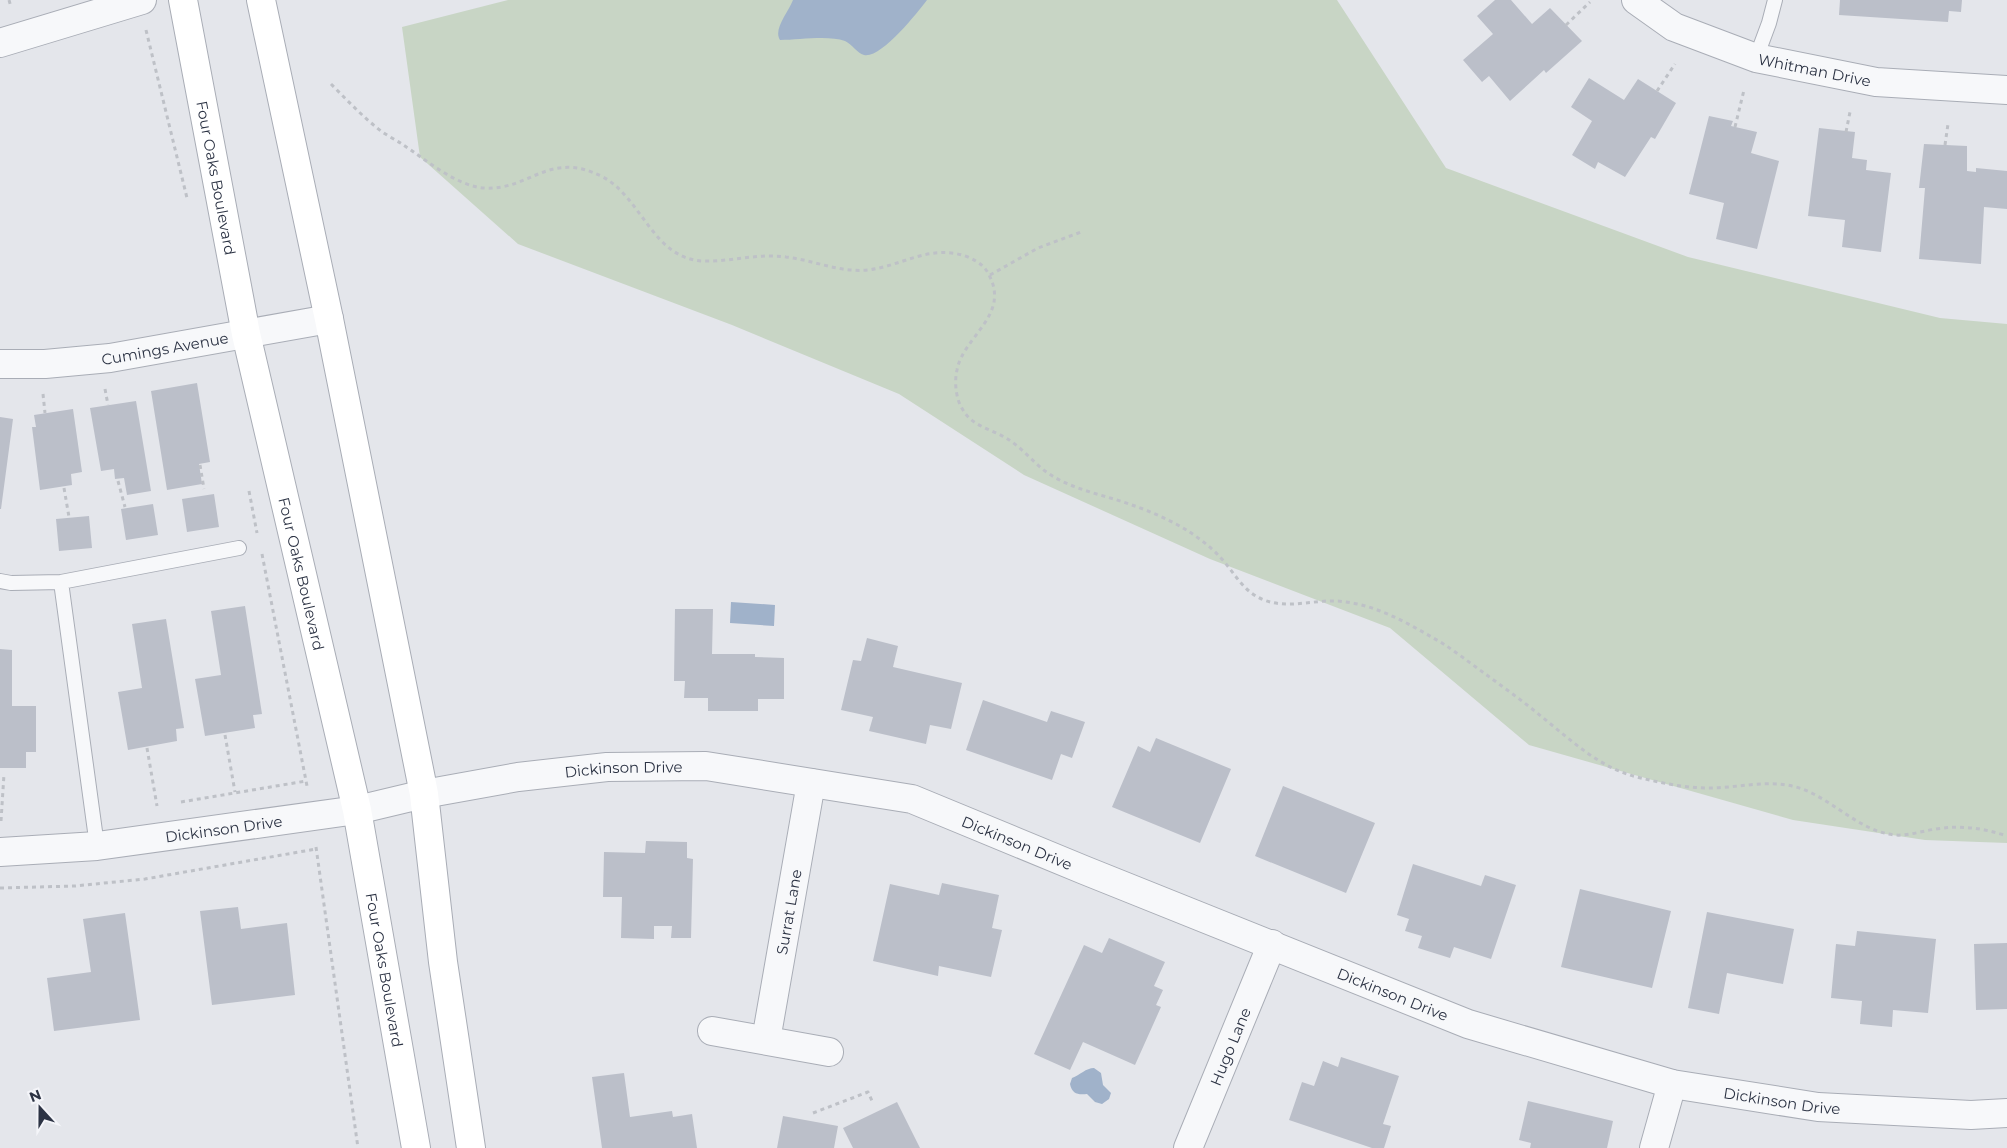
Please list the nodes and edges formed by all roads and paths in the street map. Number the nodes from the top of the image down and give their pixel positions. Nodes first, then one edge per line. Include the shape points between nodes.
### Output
1 (9, 0) edge
2 (140, 0) edge
3 (183, 0) edge
4 (261, 0) edge
5 (1636, 0) edge
6 (1774, 0) edge
7 (1590, 2) dead end
8 (11, 7) dead end
9 (1566, 24) dead end
10 (0, 43) edge
11 (1756, 58) junction
12 (1675, 64) dead end
13 (331, 84) dead end
14 (1744, 90) dead end
15 (2007, 90) edge
16 (1657, 92) dead end
17 (1850, 112) dead end
18 (1948, 124) dead end
19 (1735, 127) dead end
20 (1846, 132) dead end
21 (1945, 145) dead end
22 (189, 205) dead end
23 (1081, 232) dead end
24 (990, 275) junction
25 (329, 319) junction
26 (246, 334) junction
27 (0, 364) edge
28 (104, 383) dead end
29 (43, 392) dead end
30 (108, 405) dead end
31 (45, 413) dead end
32 (200, 465) dead end
33 (118, 481) dead end
34 (248, 485) dead end
35 (64, 488) dead end
36 (204, 489) dead end
37 (125, 507) dead end
38 (70, 517) dead end
39 (259, 543) dead end
40 (239, 548) dead end
41 (261, 552) dead end
42 (0, 581) edge
43 (61, 582) junction
44 (225, 735) dead end
45 (147, 748) dead end
46 (4, 774) dead end
47 (811, 783) junction
48 (235, 792) dead end
49 (424, 794) junction
50 (157, 806) dead end
51 (357, 810) junction
52 (313, 816) junction
53 (1, 821) edge
54 (2007, 836) edge
55 (96, 846) junction
56 (316, 849) junction
57 (0, 852) edge
58 (0, 888) edge
59 (1272, 944) junction
60 (712, 1031) dead end
61 (766, 1040) junction
62 (829, 1052) dead end
63 (1672, 1084) junction
64 (873, 1103) dead end
65 (813, 1113) dead end
66 (2007, 1113) edge
67 (358, 1148) edge
68 (416, 1148) edge
69 (471, 1148) edge
70 (1188, 1148) edge
71 (1654, 1148) edge

1 - 8 path
2 - 10 street
2 - 22 path
3 - 26 street, Four Oaks Boulevard
4 - 25 street
5 - 11 street, Whitman Drive via 1674,27
6 - 11 lane
7 - 9 path
11 - 15 street, Whitman Drive via 1876,82
12 - 16 path
13 - 24 path via 378,129 461,181 482,188 507,186 539,172 558,168 578,167 598,174 614,183 672,252 687,259 704,261 766,255 862,271 934,253 961,254 980,262
14 - 19 path
17 - 20 path
18 - 21 path
23 - 24 path via 1038,248
24 - 54 path via 994,286 993,307 963,354 957,371 957,397 965,415 1007,438 1048,474 1077,488 1134,506 1189,532 1219,556 1237,580 1254,595 1270,603 1334,601 1364,605 1395,618 1446,645 1596,760 1632,776 1684,787 1794,786 1818,796 1873,829 1895,834 1960,826
25 - 26 street, Cumings Avenue
25 - 49 street
26 - 27 street, Cumings Avenue via 110,358
26 - 51 street, Four Oaks Boulevard
28 - 30 path
29 - 31 path
32 - 36 path
33 - 37 path
34 - 39 path
35 - 38 path
40 - 43 lane
41 - 52 path
42 - 43 lane
43 - 55 lane
44 - 48 path
45 - 50 path
46 - 53 path
47 - 49 street, Dickinson Drive via 706,766 607,767 518,777
47 - 59 street, Dickinson Drive via 912,799
47 - 61 street, Surrat Lane
49 - 51 street, Dickinson Drive
49 - 69 street via 443,962
51 - 52 street, Dickinson Drive
51 - 68 street, Four Oaks Boulevard
52 - 55 street, Dickinson Drive
52 - 56 path
55 - 57 street, Dickinson Drive
56 - 58 path via 145,879 75,886
56 - 67 path
59 - 63 street, Dickinson Drive via 1468,1024
59 - 70 street, Hugo Lane
60 - 61 street
61 - 62 street
63 - 66 street, Dickinson Drive via 1818,1107 1971,1115
63 - 71 street
64 - 65 path via 868,1092

